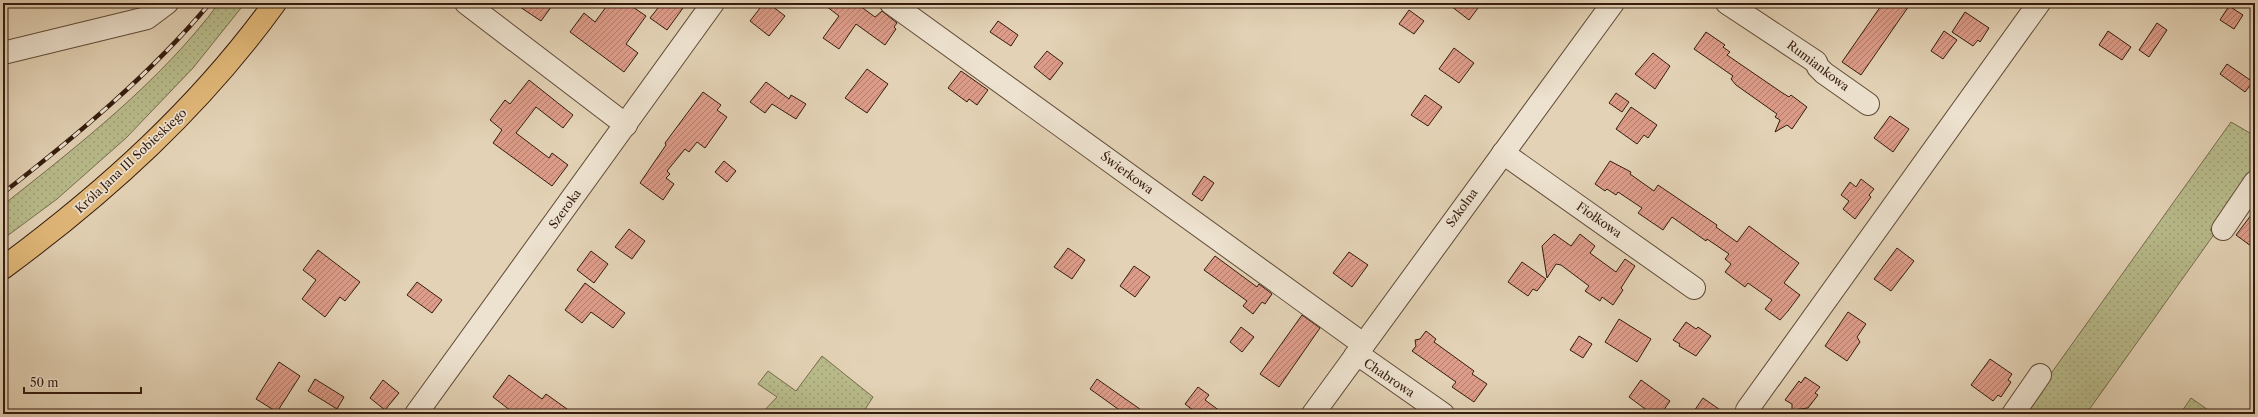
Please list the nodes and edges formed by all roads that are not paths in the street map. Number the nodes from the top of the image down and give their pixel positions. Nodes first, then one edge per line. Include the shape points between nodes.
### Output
1 (167, 3) edge
2 (275, 3) edge
3 (466, 3) edge
4 (713, 3) edge
5 (891, 3) edge
6 (1613, 3) edge
7 (1727, 3) edge
8 (2039, 3) edge
9 (3, 53) edge
10 (1868, 104) dead end
11 (626, 125) junction
12 (1503, 153) junction
13 (2255, 182) edge
14 (2223, 229) dead end
15 (3, 268) edge
16 (1694, 288) dead end
17 (1359, 350) junction
18 (2040, 375) dead end
19 (1747, 410) dead end
20 (416, 414) edge
21 (1313, 414) edge
22 (1443, 414) edge
23 (2013, 414) edge

1 - 9 street via 147,18
2 - 15 main road, Króla Jana III Sobieskiego via 218,75 160,138 91,200
3 - 11 street
4 - 11 street, Szeroka
5 - 17 street, Świerkowa
6 - 12 street, Szkolna
7 - 10 street, Rumiankowa via 1816,62 1824,73
8 - 19 street
11 - 20 street, Szeroka
12 - 16 street, Fiołkowa
12 - 17 street, Szkolna
13 - 14 street
17 - 21 street, Szkolna
17 - 22 street, Chabrowa via 1366,360
18 - 23 street

